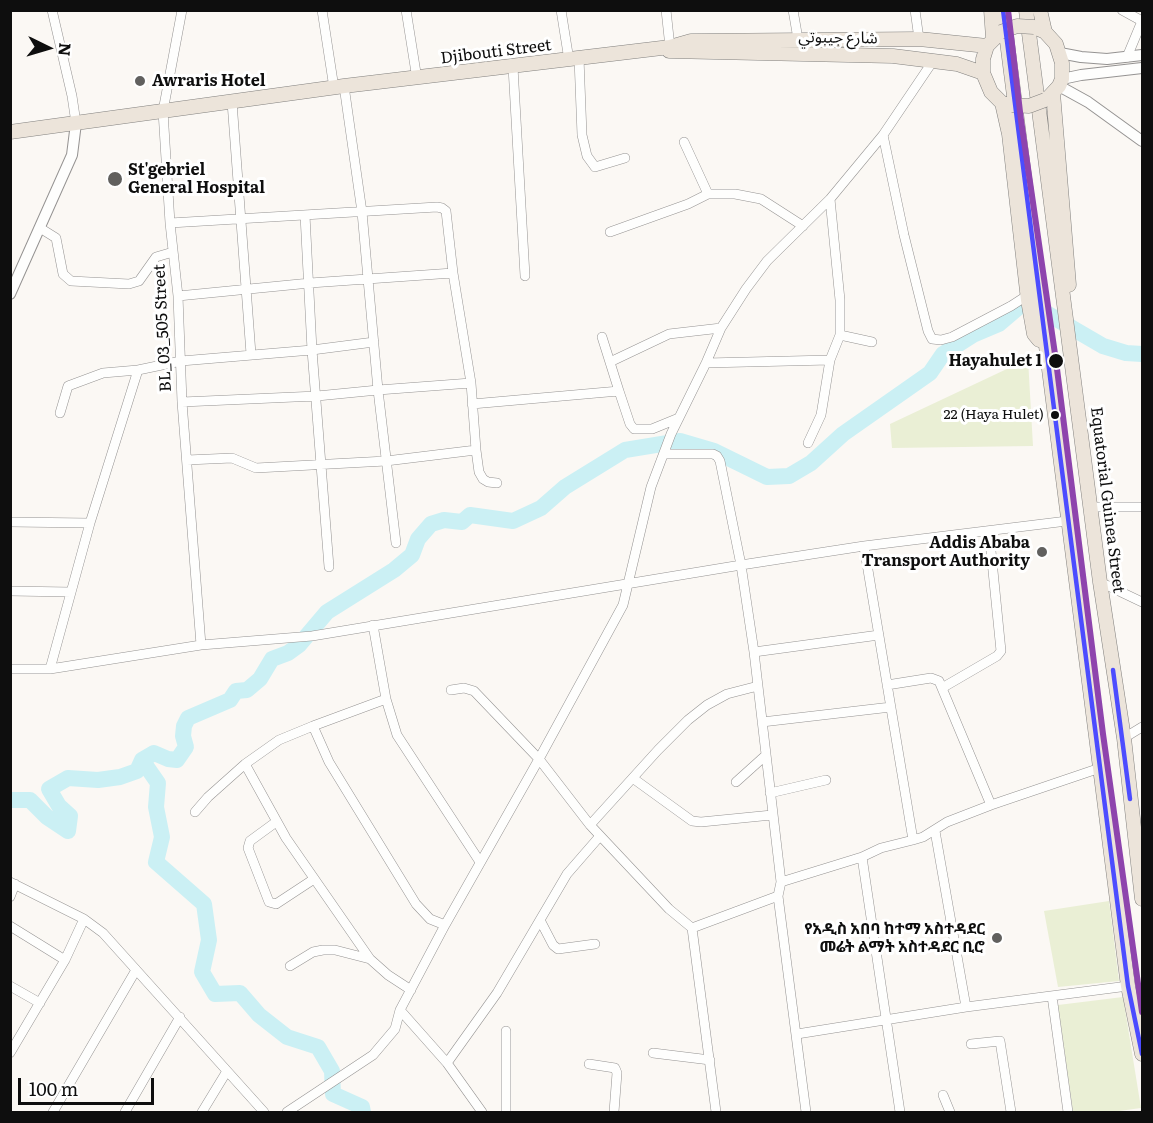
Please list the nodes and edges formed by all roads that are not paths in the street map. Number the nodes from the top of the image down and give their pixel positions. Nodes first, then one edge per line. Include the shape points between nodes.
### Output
1 (52, 10) edge
2 (182, 10) edge
3 (322, 10) edge
4 (406, 10) edge
5 (561, 10) edge
6 (666, 10) edge
7 (793, 10) edge
8 (915, 10) edge
9 (991, 10) edge
10 (1003, 10) edge
11 (1026, 10) edge
12 (1040, 10) edge
13 (1122, 10) edge
14 (1142, 21) edge
15 (1039, 30) junction
16 (798, 39) junction
17 (919, 39) junction
18 (994, 39) junction
19 (670, 47) junction
20 (691, 52) joint
21 (1060, 53) junction
22 (1143, 55) edge
23 (1127, 57) junction
24 (576, 60) junction
25 (933, 61) junction
26 (1143, 68) edge
27 (513, 69) junction
28 (983, 73) junction
29 (417, 79) junction
30 (341, 90) junction
31 (1054, 90) junction
32 (1007, 104) junction
33 (232, 105) junction
34 (164, 114) junction
35 (76, 126) junction
36 (10, 132) edge
37 (883, 135) junction
38 (10, 137) edge
39 (1143, 141) edge
40 (684, 142) dead end
41 (625, 158) dead end
42 (708, 194) junction
43 (830, 199) junction
44 (362, 212) junction
45 (305, 215) junction
46 (242, 218) junction
47 (170, 223) junction
48 (803, 225) junction
49 (40, 228) junction
50 (609, 232) dead end
51 (173, 252) junction
52 (453, 273) junction
53 (525, 276) dead end
54 (369, 280) junction
55 (310, 283) junction
56 (246, 289) junction
57 (10, 294) edge
58 (178, 296) junction
59 (1031, 297) junction
60 (1065, 310) junction
61 (721, 328) junction
62 (840, 334) junction
63 (602, 337) dead end
64 (374, 342) junction
65 (872, 342) dead end
66 (312, 350) junction
67 (251, 354) junction
68 (181, 360) junction
69 (830, 360) junction
70 (610, 362) junction
71 (706, 363) junction
72 (138, 370) junction
73 (471, 383) junction
74 (378, 390) junction
75 (619, 391) junction
76 (317, 396) junction
77 (182, 402) junction
78 (472, 404) junction
79 (60, 413) dead end
80 (679, 418) junction
81 (808, 443) dead end
82 (476, 450) junction
83 (666, 450) junction
84 (187, 460) junction
85 (386, 460) junction
86 (322, 465) junction
87 (497, 483) dead end
88 (1092, 507) junction
89 (1143, 507) edge
90 (1067, 521) junction
91 (10, 522) edge
92 (90, 523) junction
93 (989, 531) junction
94 (396, 543) dead end
95 (864, 546) junction
96 (741, 565) junction
97 (330, 567) dead end
98 (1100, 582) junction
99 (629, 584) junction
100 (10, 591) edge
101 (71, 592) junction
102 (1143, 602) edge
103 (373, 625) junction
104 (879, 635) junction
105 (201, 645) junction
106 (754, 652) junction
107 (10, 669) edge
108 (50, 669) junction
109 (887, 685) junction
110 (758, 686) junction
111 (942, 688) junction
112 (451, 690) dead end
113 (386, 699) junction
114 (891, 707) junction
115 (762, 722) junction
116 (313, 726) junction
117 (1143, 727) edge
118 (1124, 738) junction
119 (766, 755) junction
120 (539, 759) junction
121 (245, 764) junction
122 (1100, 768) junction
123 (634, 779) junction
124 (826, 780) dead end
125 (736, 782) dead end
126 (1136, 790) edge
127 (770, 793) junction
128 (991, 805) junction
129 (195, 812) dead end
130 (772, 815) junction
131 (276, 822) junction
132 (590, 825) junction
133 (935, 831) junction
134 (600, 836) junction
135 (913, 840) junction
136 (862, 857) junction
137 (1140, 860) edge
138 (480, 862) junction
139 (314, 879) junction
140 (782, 882) junction
141 (13, 883) edge
142 (778, 896) junction
143 (10, 897) edge
144 (1143, 899) edge
145 (84, 919) junction
146 (540, 920) junction
147 (445, 925) junction
148 (10, 926) edge
149 (692, 928) junction
150 (595, 944) dead end
151 (370, 959) junction
152 (65, 960) junction
153 (290, 966) dead end
154 (136, 970) junction
155 (10, 986) edge
156 (1128, 986) junction
157 (411, 990) junction
158 (1052, 996) junction
159 (40, 1003) junction
160 (966, 1007) junction
161 (400, 1010) junction
162 (180, 1017) junction
163 (885, 1020) junction
164 (506, 1030) dead end
165 (797, 1034) junction
166 (971, 1044) dead end
167 (11, 1051) edge
168 (653, 1053) dead end
169 (1143, 1054) edge
170 (710, 1060) junction
171 (447, 1063) junction
172 (590, 1064) dead end
173 (227, 1071) junction
174 (943, 1095) dead end
175 (264, 1112) edge
176 (53, 1113) edge
177 (125, 1113) edge
178 (202, 1113) edge
179 (287, 1113) edge
180 (482, 1113) edge
181 (506, 1113) edge
182 (614, 1113) edge
183 (716, 1113) edge
184 (806, 1113) edge
185 (900, 1113) edge
186 (950, 1113) edge
187 (1011, 1113) edge
188 (1068, 1113) edge

1 - 35 street
2 - 34 street, BL_03_505 Street
3 - 30 street
4 - 29 street
5 - 24 street
6 - 19 street
7 - 16 street
8 - 17 street
9 - 18 main road
10 - 59 main road via 1022,162
11 - 60 main road, Equatorial Guinea Street
12 - 15 main road
13 - 14 street
14 - 23 street
15 - 18 main road, bridge via 1017,26
15 - 21 main road
16 - 17 main road, Djibouti Street
16 - 19 main road, Djibouti Street via 691,41
17 - 18 main road, Djibouti Street
18 - 28 main road via 983,59
19 - 24 main road, Djibouti Street
20 - 24 main road, Djibouti Street
20 - 25 main road, شارع جيبوتي via 893,56
21 - 23 street via 1107,59
21 - 31 main road
22 - 23 street
24 - 27 main road, Djibouti Street
24 - 41 street via 587,156 595,167
25 - 28 main road, شارع جيبوتي
25 - 37 street
26 - 31 street
27 - 29 main road, Djibouti Street
27 - 30 main road, Djibouti Street
27 - 53 street
28 - 32 main road via 991,92
29 - 30 main road, Djibouti Street
30 - 33 main road, Djibouti Street
30 - 44 street
31 - 32 main road, bridge via 1029,106
31 - 39 street via 1088,102
31 - 60 main road via 1070,288
32 - 59 main road
33 - 34 main road, Djibouti Street
33 - 46 street
34 - 35 main road, Djibouti Street
34 - 47 street, BL_03_505 Street
35 - 36 main road, Djibouti Street
35 - 38 main road, Djibouti Street
35 - 49 street via 72,155
37 - 43 street
37 - 59 street via 932,339 952,337
40 - 42 street
42 - 48 street via 761,199
42 - 50 street
43 - 48 street
43 - 62 street
44 - 45 street
44 - 52 street via 442,208 447,215
44 - 54 street
45 - 46 street
45 - 55 street
46 - 47 street
46 - 56 street
47 - 51 street, BL_03_505 Street
48 - 61 street via 767,261
49 - 51 street via 56,238 63,274 71,281 140,281 156,257
49 - 57 street
51 - 58 street, BL_03_505 Street
52 - 54 street
52 - 73 street
54 - 55 street
54 - 64 street
55 - 56 street
55 - 66 street
56 - 58 street
56 - 67 street
58 - 68 street, BL_03_505 Street
59 - 90 main road via 1045,345
60 - 88 main road, Equatorial Guinea Street
61 - 70 street via 669,334
61 - 71 street
62 - 65 street
62 - 69 street
63 - 70 street
64 - 66 street
64 - 74 street
66 - 67 street
66 - 76 street
67 - 68 street
68 - 72 street
68 - 77 street, BL_03_505 Street
69 - 71 street
69 - 81 street via 821,415
70 - 75 street
71 - 80 street
72 - 79 street via 103,373 68,386
72 - 92 street
73 - 74 street
73 - 78 street
74 - 76 street
74 - 85 street
75 - 78 street
75 - 80 street via 634,429 652,429
76 - 77 street
76 - 86 street
77 - 84 street, BL_03_505 Street
78 - 82 street
80 - 83 street
82 - 85 street
82 - 87 street via 483,479
83 - 96 street via 717,456
83 - 99 street via 651,487
84 - 86 street via 232,458 256,468
84 - 105 street, BL_03_505 Street
85 - 86 street
85 - 94 street
86 - 97 street
88 - 89 street
88 - 98 main road, Equatorial Guinea Street
90 - 93 street
90 - 122 main road
91 - 92 street
92 - 101 street
93 - 95 street
93 - 111 street via 1001,651
95 - 96 street
95 - 104 street
96 - 99 street
96 - 106 street
98 - 102 street
98 - 118 main road, Equatorial Guinea Street
99 - 103 street
99 - 120 street via 623,605
100 - 101 street
101 - 108 street
103 - 105 street via 312,636
103 - 113 street
104 - 106 street
104 - 109 street
105 - 108 street
106 - 110 street
107 - 108 street
109 - 111 street via 931,678 939,681
109 - 114 street
110 - 115 street
110 - 123 street via 727,694 707,705 658,750
111 - 128 street
112 - 120 street via 474,691
113 - 116 street
113 - 138 street via 397,735
114 - 115 street
114 - 135 street
115 - 119 street
116 - 121 street via 279,740
116 - 147 street via 329,762 416,904 430,919
117 - 118 street
118 - 126 main road, Equatorial Guinea Street
119 - 125 street
119 - 127 street
120 - 132 street
120 - 138 street
121 - 129 street
121 - 131 street
122 - 128 street
122 - 156 main road
123 - 130 street via 692,821
123 - 132 street
124 - 127 street
126 - 137 main road, Equatorial Guinea Street
127 - 130 street
128 - 133 street via 947,822
130 - 140 street
131 - 139 street
131 - 139 street via 250,841 249,848 269,902 276,904
132 - 134 street
133 - 135 street
133 - 160 street
134 - 146 street via 567,874
134 - 149 street
135 - 136 street
136 - 140 street
136 - 163 street
137 - 144 main road, Equatorial Guinea Street
138 - 147 street
139 - 151 street
140 - 142 street
141 - 143 street
141 - 145 street
142 - 149 street
142 - 165 street
145 - 152 street
145 - 154 street via 103,933
146 - 150 street via 558,949
146 - 171 street via 497,993
147 - 157 street
148 - 152 street
149 - 170 street
151 - 153 street via 323,950
151 - 157 street
152 - 159 street
154 - 162 street
154 - 176 street
155 - 159 street
156 - 158 street
156 - 169 main road
157 - 161 street
158 - 160 street
158 - 188 street
159 - 167 street
160 - 163 street
161 - 171 street
161 - 179 street via 394,1029 373,1055
162 - 173 street
162 - 177 street
163 - 165 street
163 - 185 street
164 - 181 street
165 - 184 street
166 - 187 street via 1000,1041
168 - 170 street
170 - 183 street
171 - 180 street
172 - 182 street via 615,1068 617,1072
173 - 175 street
173 - 178 street
174 - 186 street

